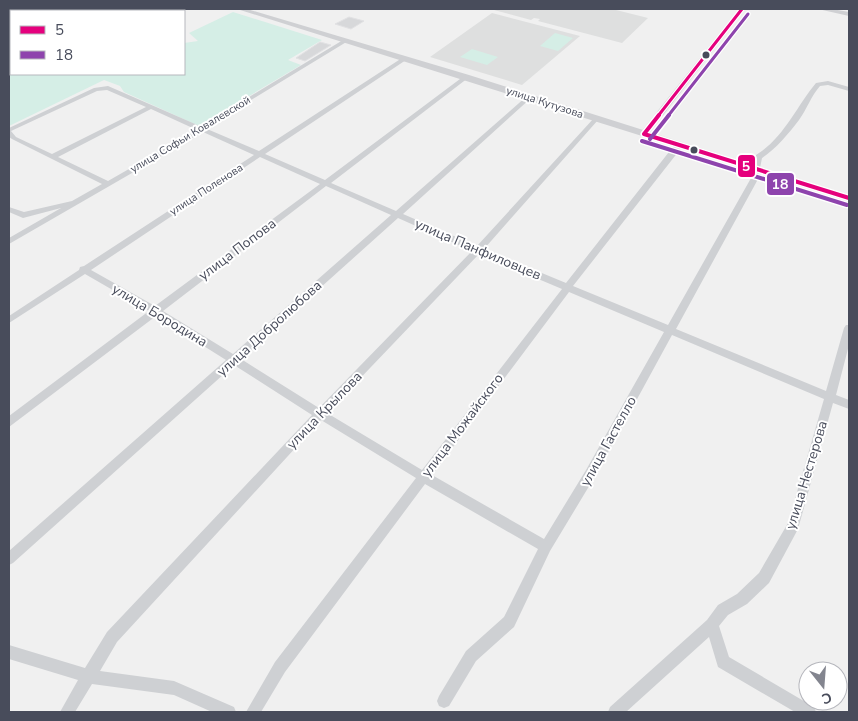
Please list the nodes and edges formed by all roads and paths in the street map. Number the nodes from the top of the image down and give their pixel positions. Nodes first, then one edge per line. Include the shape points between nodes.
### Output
1 (240, 9) edge
2 (742, 9) edge
3 (822, 9) edge
4 (849, 14) edge
5 (345, 41) junction
6 (404, 59) junction
7 (466, 77) junction
8 (849, 89) edge
9 (529, 97) junction
10 (151, 107) junction
11 (596, 118) junction
12 (202, 130) junction
13 (10, 134) edge
14 (644, 134) junction
15 (679, 145) junction
16 (258, 155) junction
17 (54, 156) junction
18 (758, 170) junction
19 (324, 183) junction
20 (108, 184) junction
21 (849, 198) edge
22 (76, 202) junction
23 (9, 209) edge
24 (396, 214) junction
25 (9, 241) edge
26 (478, 250) junction
27 (84, 269) junction
28 (568, 287) junction
29 (156, 311) junction
30 (9, 320) edge
31 (849, 328) edge
32 (670, 330) junction
33 (233, 360) junction
34 (830, 396) junction
35 (849, 405) edge
36 (320, 414) junction
37 (9, 422) edge
38 (424, 476) junction
39 (546, 547) junction
40 (9, 559) edge
41 (712, 625) junction
42 (9, 652) edge
43 (88, 676) junction
44 (444, 701) dead end
45 (67, 712) edge
46 (230, 712) edge
47 (253, 712) edge
48 (615, 712) edge
49 (810, 712) edge

1 - 5 main road, улица Кутузова
2 - 14 street
3 - 4 main road
5 - 6 main road, улица Кутузова
5 - 12 street, улица Софьи Ковалевской
6 - 7 main road, улица Кутузова
6 - 16 street, улица Поленова
7 - 9 main road, улица Кутузова
7 - 19 street, улица Попова
8 - 18 street, улица Гастелло via 818,84 796,120 759,158
9 - 11 main road, улица Кутузова
9 - 24 street, улица Добролюбова
10 - 12 street, улица Панфиловцев
10 - 13 street, улица Панфиловцев via 108,88 96,88
10 - 17 street
11 - 14 main road, улица Кутузова
11 - 26 street, улица Крылова
12 - 16 street, улица Панфиловцев
12 - 20 street, улица Софьи Ковалевской
13 - 17 street
14 - 15 main road, улица Кутузова
15 - 18 main road, улица Кутузова
15 - 28 street, улица Можайского
16 - 19 street, улица Панфиловцев
16 - 27 street, улица Поленова
17 - 20 street
18 - 21 main road, улица Кутузова
18 - 32 street, улица Гастелло
19 - 24 street, улица Панфиловцев
19 - 29 street, улица Попова
20 - 22 street, улица Софьи Ковалевской
22 - 23 street via 23,215
22 - 25 street, улица Софьи Ковалевской
24 - 26 street, улица Панфиловцев
24 - 33 street, улица Добролюбова
26 - 28 street, улица Панфиловцев
26 - 36 street, улица Крылова
27 - 29 street, улица Бородина
27 - 30 street, улица Поленова
28 - 32 street, улица Панфиловцев
28 - 38 street, улица Можайского
29 - 33 street, улица Бородина
29 - 37 street, улица Попова
31 - 34 street, улица Нестерова
32 - 34 street, улица Панфиловцев
32 - 39 street, улица Гастелло
33 - 36 street, улица Бородина
33 - 40 street, улица Добролюбова
34 - 35 street, улица Панфиловцев
34 - 41 street, улица Нестерова via 794,525 764,578 742,599 724,610
36 - 38 street, улица Бородина
36 - 43 street, улица Крылова via 112,637
38 - 39 street, улица Бородина
38 - 47 street, улица Можайского via 280,667
39 - 44 street, улица Гастелло via 509,622 471,656
41 - 48 street, улица Нестерова
41 - 49 street via 723,662
42 - 43 street
43 - 45 street, улица Крылова
43 - 46 street via 174,688

